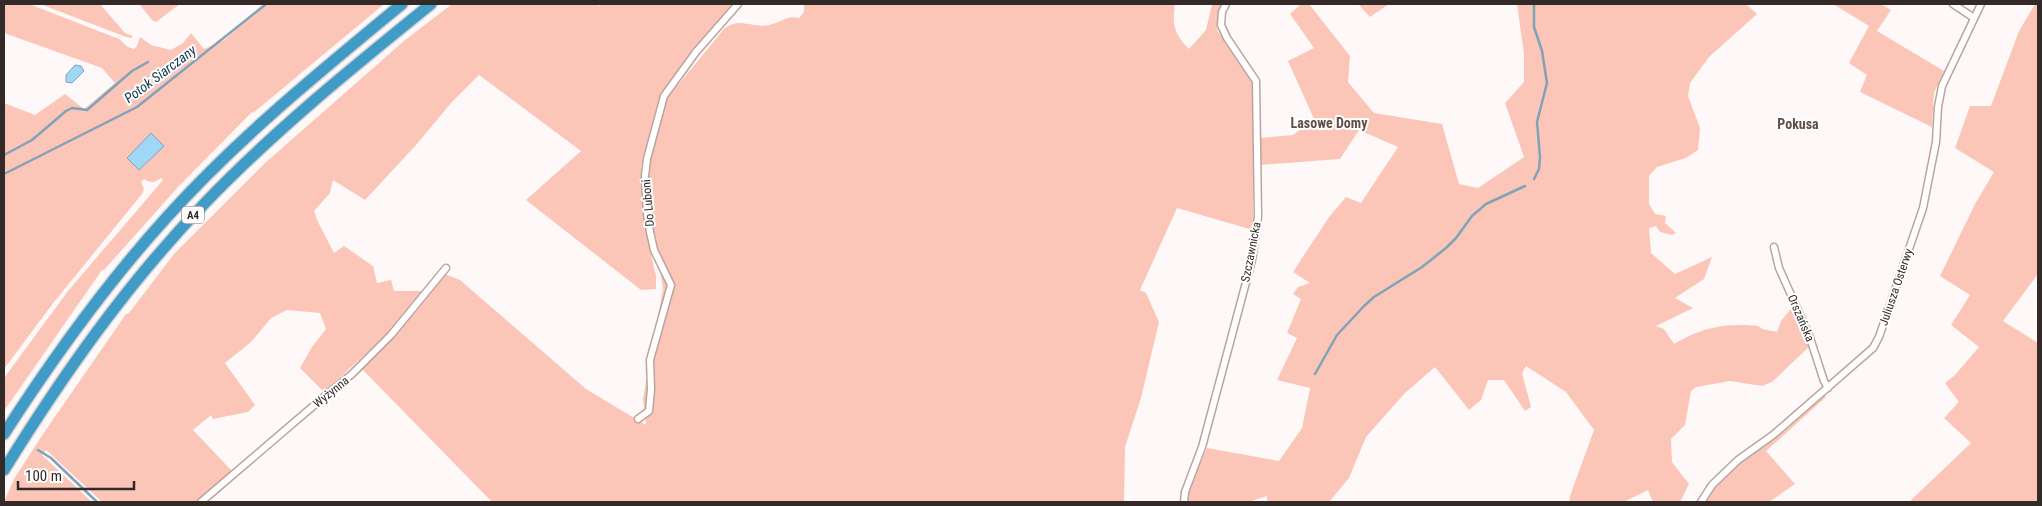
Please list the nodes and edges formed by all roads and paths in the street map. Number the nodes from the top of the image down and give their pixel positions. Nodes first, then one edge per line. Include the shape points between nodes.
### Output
1 (402, 4) edge
2 (431, 4) edge
3 (738, 4) edge
4 (1226, 4) edge
5 (1953, 4) edge
6 (1981, 4) edge
7 (1974, 18) junction
8 (1774, 247) dead end
9 (446, 268) dead end
10 (1828, 388) junction
11 (638, 419) dead end
12 (4, 434) edge
13 (4, 470) edge
14 (201, 502) edge
15 (1184, 502) edge
16 (1701, 502) edge

1 - 12 highway, A4 via 254,130 167,216 98,299
2 - 13 highway, A4 via 300,113 180,229 98,328
3 - 11 street, Do Luboni via 696,52 664,96 647,159 645,176 650,232 654,250 670,286 650,360 649,411
4 - 15 street, Szczawnicka via 1222,12 1226,38 1256,81 1258,217 1252,260
5 - 7 street
6 - 7 street, Juliusza Osterwy
7 - 10 street, Juliusza Osterwy via 1942,86 1936,142 1923,208 1879,337 1868,353
8 - 10 street, Orszańska via 1779,268
9 - 14 street, Wyżynna via 391,335 352,374
10 - 16 street, Juliusza Osterwy via 1738,460 1712,485

